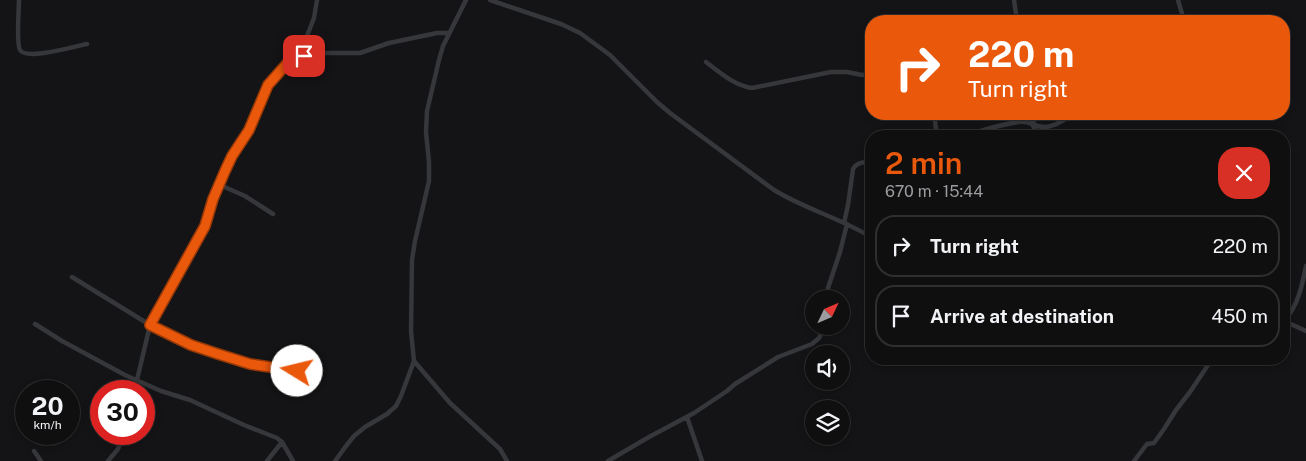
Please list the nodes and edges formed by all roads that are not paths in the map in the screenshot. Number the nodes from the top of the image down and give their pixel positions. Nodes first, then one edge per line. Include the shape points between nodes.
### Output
1 (20, 0) edge
2 (317, 0) edge
3 (466, 0) edge
4 (490, 0) edge
5 (1014, 0) edge
6 (1178, 0) edge
7 (1016, 15) edge
8 (1182, 15) edge
9 (449, 33) junction
10 (87, 44) dead end
11 (291, 59) junction
12 (706, 62) dead end
13 (865, 75) edge
14 (1033, 120) edge
15 (1063, 120) edge
16 (1033, 125) junction
17 (986, 130) edge
18 (1036, 130) edge
19 (865, 162) edge
20 (220, 185) junction
21 (273, 214) dead end
22 (845, 224) junction
23 (865, 234) edge
24 (1306, 266) edge
25 (72, 277) dead end
26 (828, 290) edge
27 (1290, 314) edge
28 (35, 324) dead end
29 (1290, 324) edge
30 (150, 325) junction
31 (1306, 331) edge
32 (820, 335) edge
33 (414, 361) junction
34 (1208, 365) edge
35 (297, 371) dead end
36 (136, 380) joint
37 (155, 388) edge
38 (687, 417) junction
39 (282, 442) junction
40 (120, 445) edge
41 (34, 451) dead end
42 (41, 461) edge
43 (108, 461) edge
44 (267, 461) edge
45 (293, 461) edge
46 (335, 461) edge
47 (507, 461) edge
48 (608, 461) edge
49 (702, 461) edge
50 (1134, 461) edge

1 - 10 street via 18,38 21,52 48,53
2 - 11 street via 314,18 302,47
3 - 9 street
4 - 22 street via 580,33 610,55 670,113 774,190
5 - 7 street
6 - 8 street
9 - 11 street via 389,43 360,53 323,52
9 - 33 street via 427,111 429,181 412,260
11 - 20 street via 268,85
12 - 13 street via 752,88 831,72
14 - 16 street
15 - 16 street via 1050,127
16 - 17 street via 1010,123
16 - 18 street
19 - 22 street via 853,169
20 - 21 street
20 - 30 street via 205,226
22 - 23 street
22 - 26 street
24 - 27 street via 1301,289
25 - 30 street
28 - 36 street
29 - 31 street
30 - 35 street via 218,354 250,364
30 - 36 street
32 - 38 street via 812,344 778,357
33 - 46 street via 396,406 354,436
33 - 47 street via 450,403 500,449
34 - 50 street via 1154,443 1147,444
37 - 39 street via 190,400
38 - 48 street
38 - 49 street
39 - 44 street
39 - 45 street
40 - 43 street
41 - 42 street

